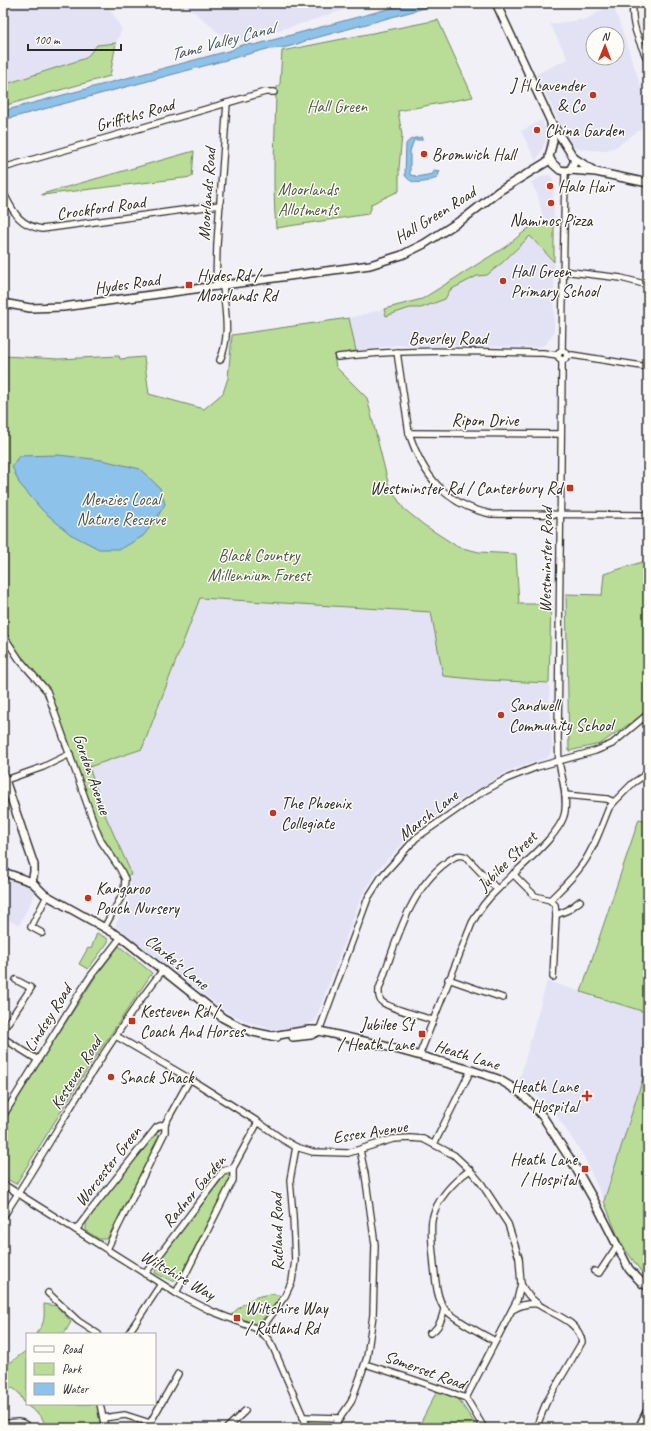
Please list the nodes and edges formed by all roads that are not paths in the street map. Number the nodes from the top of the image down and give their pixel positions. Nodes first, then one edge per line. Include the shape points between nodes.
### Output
1 (636, 3) edge
2 (498, 6) edge
3 (648, 61) edge
4 (274, 92) dead end
5 (227, 103) junction
6 (551, 122) junction
7 (568, 150) junction
8 (551, 152) junction
9 (574, 158) junction
10 (550, 160) junction
11 (3, 168) edge
12 (567, 170) junction
13 (596, 172) junction
14 (648, 183) edge
15 (3, 192) edge
16 (220, 205) junction
17 (563, 271) junction
18 (254, 281) joint
19 (648, 285) edge
20 (219, 287) junction
21 (3, 303) edge
22 (397, 352) junction
23 (560, 355) junction
24 (338, 357) dead end
25 (220, 360) dead end
26 (648, 367) edge
27 (409, 434) junction
28 (562, 434) junction
29 (560, 515) junction
30 (648, 516) edge
31 (3, 635) edge
32 (648, 714) edge
33 (70, 754) junction
34 (559, 760) junction
35 (648, 773) edge
36 (4, 778) edge
37 (566, 795) junction
38 (614, 802) junction
39 (3, 872) edge
40 (513, 874) junction
41 (32, 882) junction
42 (497, 889) junction
43 (46, 895) junction
44 (550, 900) junction
45 (580, 901) dead end
46 (556, 915) junction
47 (104, 928) junction
48 (42, 933) dead end
49 (121, 937) junction
50 (163, 970) junction
51 (553, 978) dead end
52 (448, 979) junction
53 (16, 980) dead end
54 (503, 998) dead end
55 (432, 1020) junction
56 (3, 1030) edge
57 (319, 1031) junction
58 (116, 1036) junction
59 (3, 1038) edge
60 (419, 1056) junction
61 (38, 1060) junction
62 (471, 1070) junction
63 (190, 1079) junction
64 (3, 1116) edge
65 (258, 1122) junction
66 (165, 1124) junction
67 (434, 1144) junction
68 (296, 1147) junction
69 (360, 1150) junction
70 (233, 1168) junction
71 (470, 1170) junction
72 (3, 1184) edge
73 (18, 1193) junction
74 (3, 1217) edge
75 (76, 1230) junction
76 (617, 1246) junction
77 (107, 1249) junction
78 (594, 1271) dead end
79 (145, 1274) junction
80 (162, 1284) junction
81 (521, 1284) junction
82 (648, 1286) edge
83 (48, 1293) dead end
84 (176, 1293) junction
85 (538, 1304) junction
86 (444, 1309) junction
87 (512, 1311) junction
88 (260, 1331) junction
89 (96, 1333) edge
90 (129, 1333) edge
91 (430, 1333) dead end
92 (495, 1341) junction
93 (365, 1364) junction
94 (178, 1374) dead end
95 (466, 1398) junction
96 (100, 1405) edge
97 (648, 1410) edge
98 (245, 1411) dead end
99 (303, 1417) junction
100 (103, 1418) junction
101 (340, 1418) junction
102 (150, 1423) junction
103 (3, 1424) edge
104 (29, 1428) edge
105 (105, 1428) edge
106 (156, 1428) edge
107 (227, 1428) edge
108 (308, 1428) edge
109 (333, 1428) edge
110 (484, 1428) edge
111 (536, 1428) edge
112 (640, 1428) edge

1 - 3 street via 632,6 633,21 636,35
2 - 6 street
4 - 5 street, Griffiths Road via 265,92
5 - 11 street, Griffiths Road
5 - 16 street, Moorlands Road
6 - 7 street
6 - 8 street
7 - 8 street via 560,147
7 - 9 street
8 - 10 street
9 - 12 street via 574,163
9 - 13 street
10 - 12 street via 557,168
10 - 18 street, Hall Green Road via 499,191 466,217 424,244 402,255 370,265
12 - 13 street
12 - 17 street, Westminster Road
13 - 14 street
15 - 16 street, Crockford Road via 17,217 29,226 42,230
16 - 20 street, Moorlands Road
17 - 19 street via 621,278
17 - 23 street, Westminster Road
18 - 20 street, Hydes Road
20 - 21 street, Hydes Road via 63,308 30,308
20 - 25 street, Moorlands Road via 227,337
22 - 23 street, Beverley Road
22 - 24 street, Beverley Road
22 - 27 street
23 - 26 street via 566,352 567,356
23 - 28 street, Westminster Road
27 - 28 street, Ripon Drive
27 - 29 street via 433,482 463,505 491,514
28 - 29 street, Westminster Road
29 - 30 street
29 - 34 street, Westminster Road
31 - 33 street, Gordon Avenue via 18,659 47,691
32 - 34 street, Marsh Lane via 612,744
33 - 36 street via 43,767
33 - 47 street, Gordon Avenue via 101,841 125,879 124,892
34 - 37 street, Jubilee Street
34 - 57 street, Marsh Lane via 506,779 482,792 420,834 406,848 382,876 368,898
35 - 38 street via 633,783
36 - 41 street via 34,865
37 - 38 street
37 - 40 street, Jubilee Street via 565,812 558,828
38 - 44 street via 583,865
39 - 41 street
40 - 42 street, Jubilee Street
40 - 44 street via 535,896
41 - 43 street, Clarke's Lane
42 - 52 street, Jubilee Street via 472,923
42 - 55 street via 466,857 455,856 442,865 412,903 379,989 379,997 390,1006
43 - 47 street, Clarke's Lane
43 - 48 street via 31,927
44 - 46 street
45 - 46 street
46 - 51 street
47 - 49 street, Clarke's Lane
49 - 50 street, Clarke's Lane
49 - 61 street, Lindsey Road via 90,977
50 - 57 street, Clarke's Lane via 223,1018 247,1030 272,1036 309,1030
50 - 58 street, Kesteven Road via 142,996
52 - 54 street
52 - 55 street, Jubilee Street
53 - 56 street via 32,988
55 - 60 street, Jubilee Street
57 - 60 street, Heath Lane
58 - 63 street, Essex Avenue
58 - 73 street, Kesteven Road
59 - 61 street
60 - 62 street, Heath Lane
61 - 64 street, Lindsey Road
62 - 67 street
62 - 76 street, Heath Lane via 498,1079 533,1105 574,1165
63 - 65 street, Essex Avenue
63 - 66 street, Worcester Green
65 - 68 street, Essex Avenue
65 - 70 street, Radnor Garden
66 - 75 street, Worcester Green via 157,1128
66 - 77 street, Worcester Green via 165,1132
67 - 69 street, Essex Avenue via 423,1139 393,1139
67 - 71 street, Essex Avenue via 454,1155
68 - 69 street, Essex Avenue via 329,1153
68 - 88 street, Rutland Road via 290,1180 294,1261 292,1280 286,1296
69 - 93 street via 376,1252 372,1315
70 - 79 street, Radnor Garden via 223,1171
70 - 84 street via 233,1180
71 - 81 street, Essex Avenue via 508,1224 519,1258
71 - 86 street via 445,1194 432,1220 436,1284
72 - 73 street, Wiltshire Way
73 - 74 street, Kesteven Road
73 - 75 street, Wiltshire Way
75 - 77 street, Wiltshire Way
76 - 78 street via 599,1273
76 - 82 street, Heath Lane via 629,1269
77 - 79 street, Wiltshire Way
79 - 80 street, Wiltshire Way
80 - 84 street, Wiltshire Way
80 - 90 street
81 - 85 street
81 - 87 street, Essex Avenue
83 - 89 street via 78,1321
84 - 88 street, Wiltshire Way
85 - 87 street, Essex Avenue via 521,1305
85 - 111 street via 575,1327 582,1342 546,1403
86 - 91 street via 436,1330
86 - 92 street
87 - 92 street, Essex Avenue
88 - 99 street, Wiltshire Way via 270,1340
92 - 95 street, Essex Avenue
93 - 95 street, Somerset Road
93 - 101 street via 351,1402
94 - 102 street
95 - 110 street, Somerset Road
96 - 100 street
97 - 112 street
98 - 107 street
99 - 101 street
99 - 108 street, Wiltshire Way
100 - 102 street via 124,1415
100 - 105 street
101 - 109 street
102 - 106 street
103 - 104 street via 19,1421

